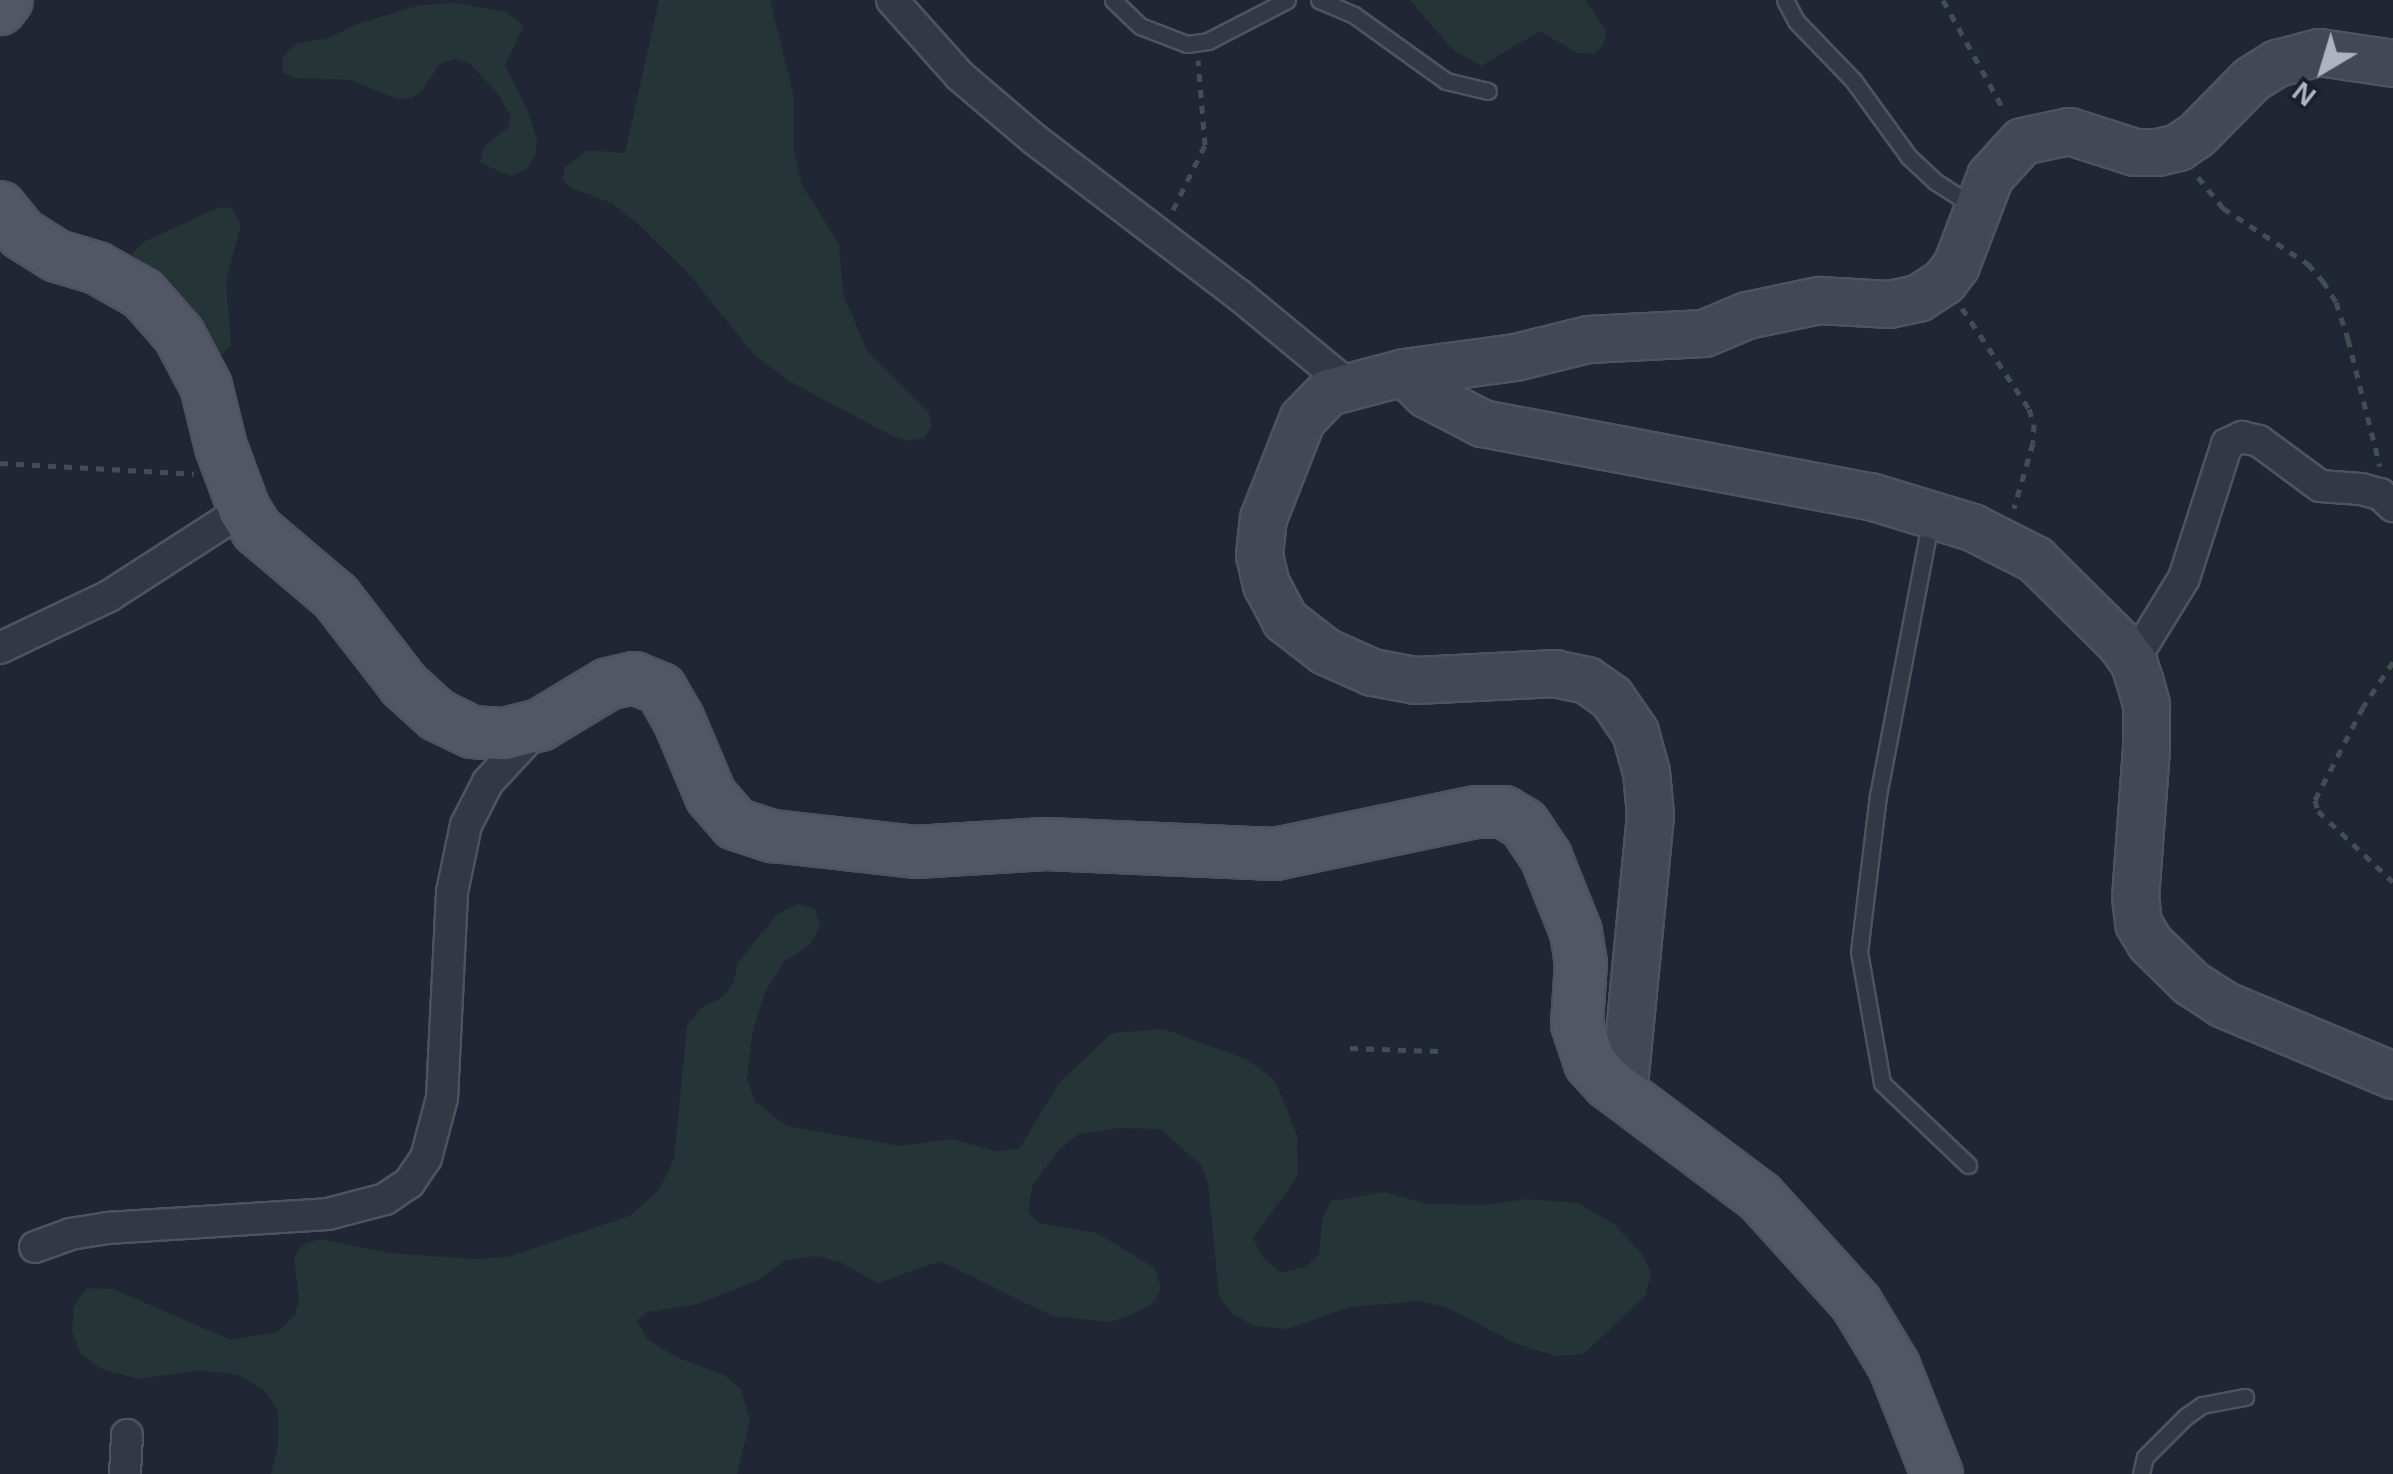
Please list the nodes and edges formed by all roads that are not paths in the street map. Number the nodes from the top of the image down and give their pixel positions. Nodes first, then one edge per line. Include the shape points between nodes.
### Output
1 (7, 0) edge
2 (892, 0) edge
3 (1113, 0) edge
4 (1287, 0) edge
5 (1319, 0) edge
6 (1785, 0) edge
7 (0, 9) edge
8 (2393, 63) edge
9 (1488, 91) dead end
10 (0, 207) edge
11 (1978, 209) junction
12 (1404, 372) junction
13 (1347, 384) junction
14 (238, 493) junction
15 (2389, 495) edge
16 (1932, 514) junction
17 (0, 648) edge
18 (2133, 661) junction
19 (540, 725) junction
20 (2393, 1075) edge
21 (1623, 1095) junction
22 (1968, 1165) dead end
23 (35, 1247) dead end
24 (2246, 1398) dead end
25 (127, 1436) dead end
26 (125, 1474) edge
27 (1937, 1474) edge
28 (2141, 1474) edge

1 - 7 main road
2 - 13 street via 960,76
3 - 4 lane via 1140,26 1195,43
5 - 9 lane via 1354,15 1446,81
6 - 11 lane via 1796,22 1853,80 1910,156
8 - 11 main road via 2319,52 2277,63 2178,147 2136,152 2069,132 2022,141 1990,176
10 - 14 main road via 22,234 46,249 142,294 180,336 206,386
11 - 12 main road via 1956,265 1918,298 1889,304 1819,300 1747,315 1704,333 1588,339
12 - 13 main road
12 - 16 main road via 1426,394 1482,423 1870,496
13 - 21 main road via 1328,392 1302,419 1283,463 1263,518 1259,555 1266,585 1284,620 1325,651 1372,672 1457,681 1555,672 1587,680 1611,697 1635,732 1650,815
14 - 17 street via 109,596
14 - 19 main road via 257,530 336,597 404,685 437,715 472,732 504,734
15 - 18 street via 2320,486 2259,441 2242,436 2227,444 2184,578
16 - 18 main road via 2036,559
16 - 22 lane via 1878,795 1860,952 1882,1082
18 - 20 main road via 2146,706 2134,897 2150,943 2224,1004
19 - 21 main road via 608,684 634,678 661,689 711,796 735,824 773,836 915,852 1046,844 1275,854 1476,812 1504,812 1524,824 1546,857 1576,932 1580,1044
19 - 23 street via 488,782 466,825 452,892 442,1098 426,1158 409,1183 385,1199 328,1214 108,1228
21 - 27 main road via 1760,1197 1856,1302 1894,1366
24 - 28 lane via 2220,1399 2184,1417 2145,1457
25 - 26 street

